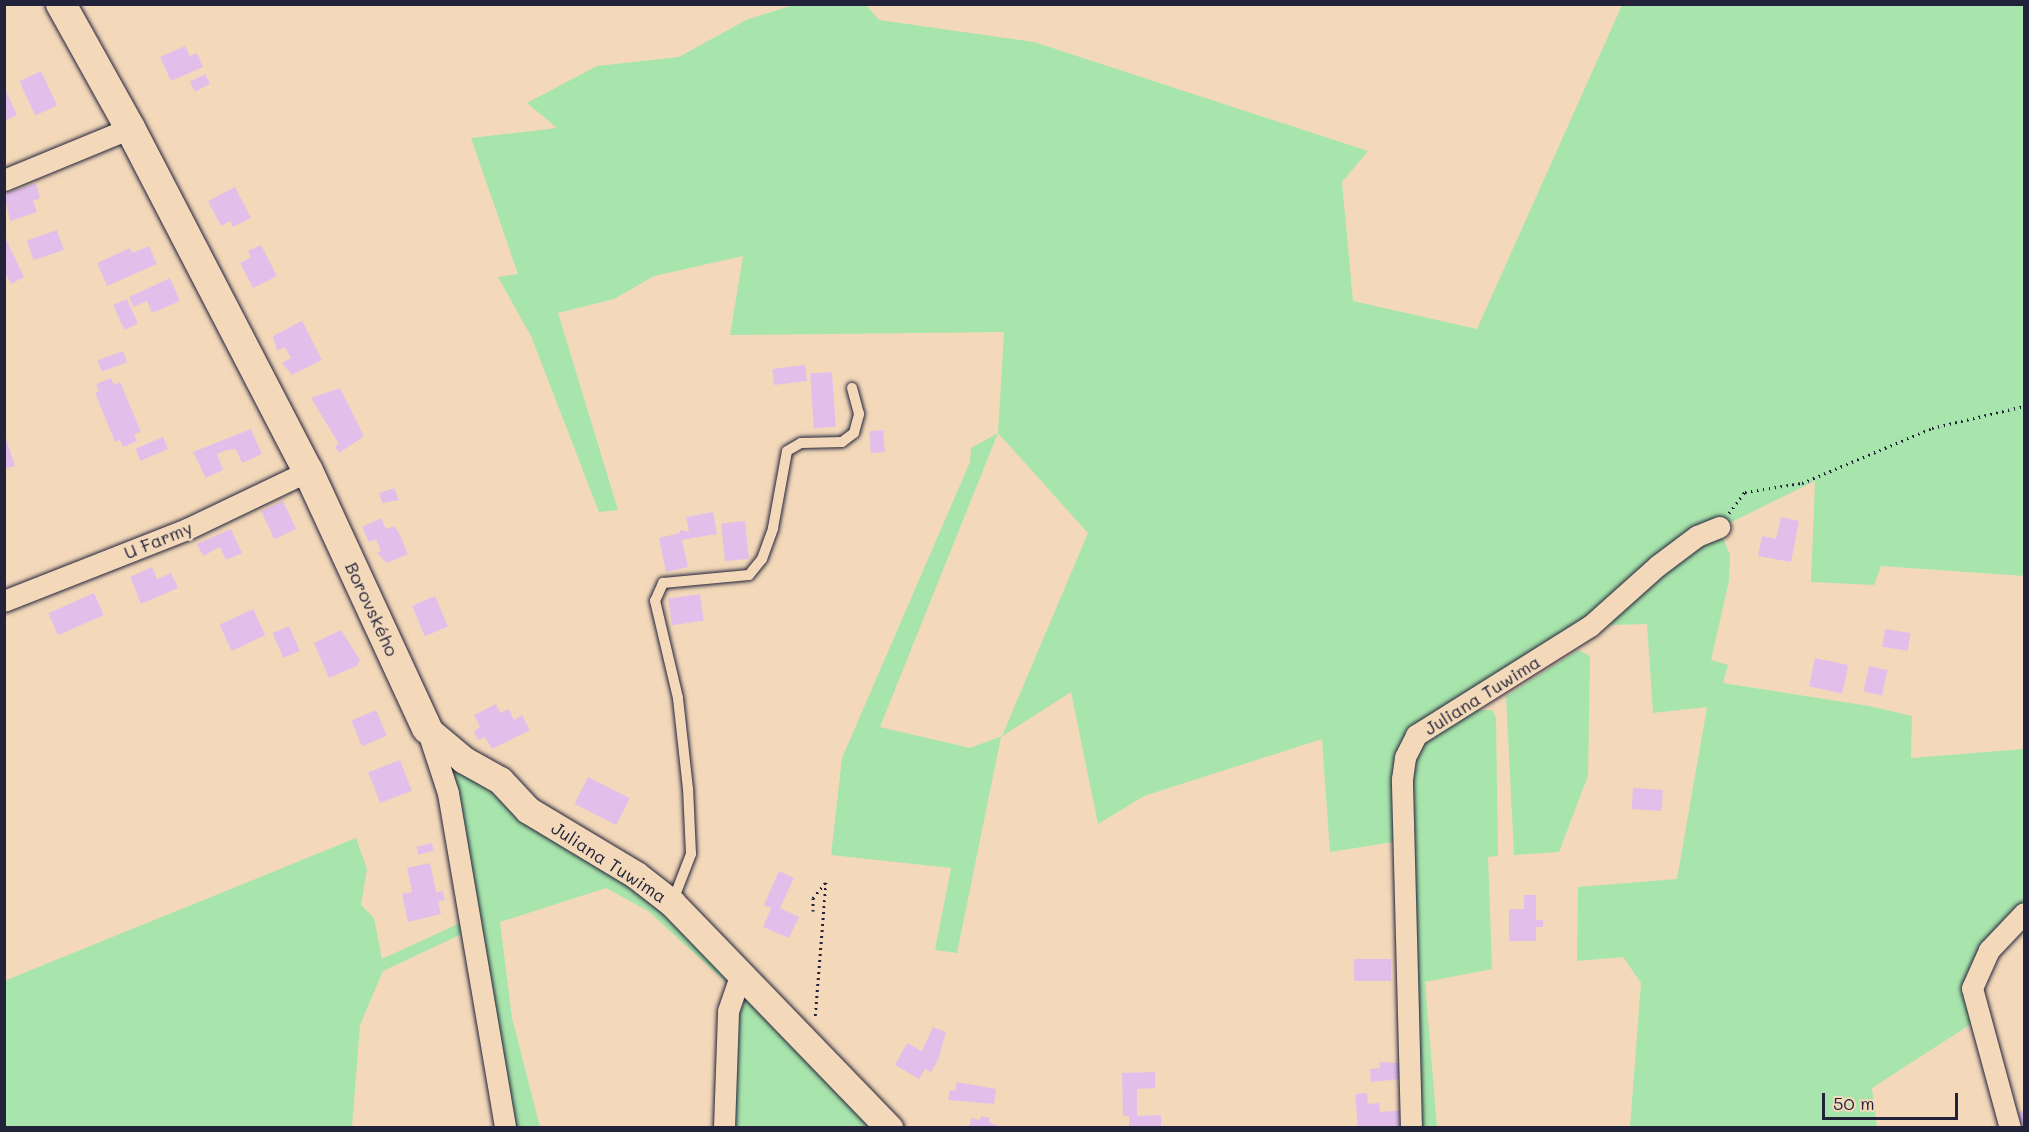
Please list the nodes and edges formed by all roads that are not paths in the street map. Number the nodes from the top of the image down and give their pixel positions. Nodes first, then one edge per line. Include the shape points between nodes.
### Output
1 (61, 4) edge
2 (130, 128) junction
3 (4, 180) edge
4 (852, 388) dead end
5 (308, 471) junction
6 (1719, 527) road end
7 (4, 601) edge
8 (427, 729) junction
9 (464, 760) junction
10 (442, 776) junction
11 (672, 903) junction
12 (2025, 913) edge
13 (741, 974) junction
14 (506, 1128) edge
15 (724, 1128) edge
16 (889, 1128) edge
17 (1411, 1128) edge
18 (2010, 1128) edge

1 - 2 main road, Borovského
2 - 3 street
2 - 5 main road, Borovského
4 - 11 lane via 859,414 854,433 842,442 801,443 788,451 773,528 762,559 749,575 663,583 655,601 678,698 688,789 691,854
5 - 7 street, U Farmy via 187,529
5 - 8 main road, Borovského
6 - 17 street, Juliana Tuwima via 1697,536 1657,566 1590,626 1488,694 1416,735 1402,779
8 - 9 street, Juliana Tuwima
8 - 10 street, Borovského
9 - 10 street
9 - 11 street, Juliana Tuwima via 500,780 528,810 636,875
10 - 14 street, Borovského
11 - 13 street, Juliana Tuwima
12 - 18 street via 1989,950 1972,988
13 - 15 street via 728,1011
13 - 16 street, Juliana Tuwima

